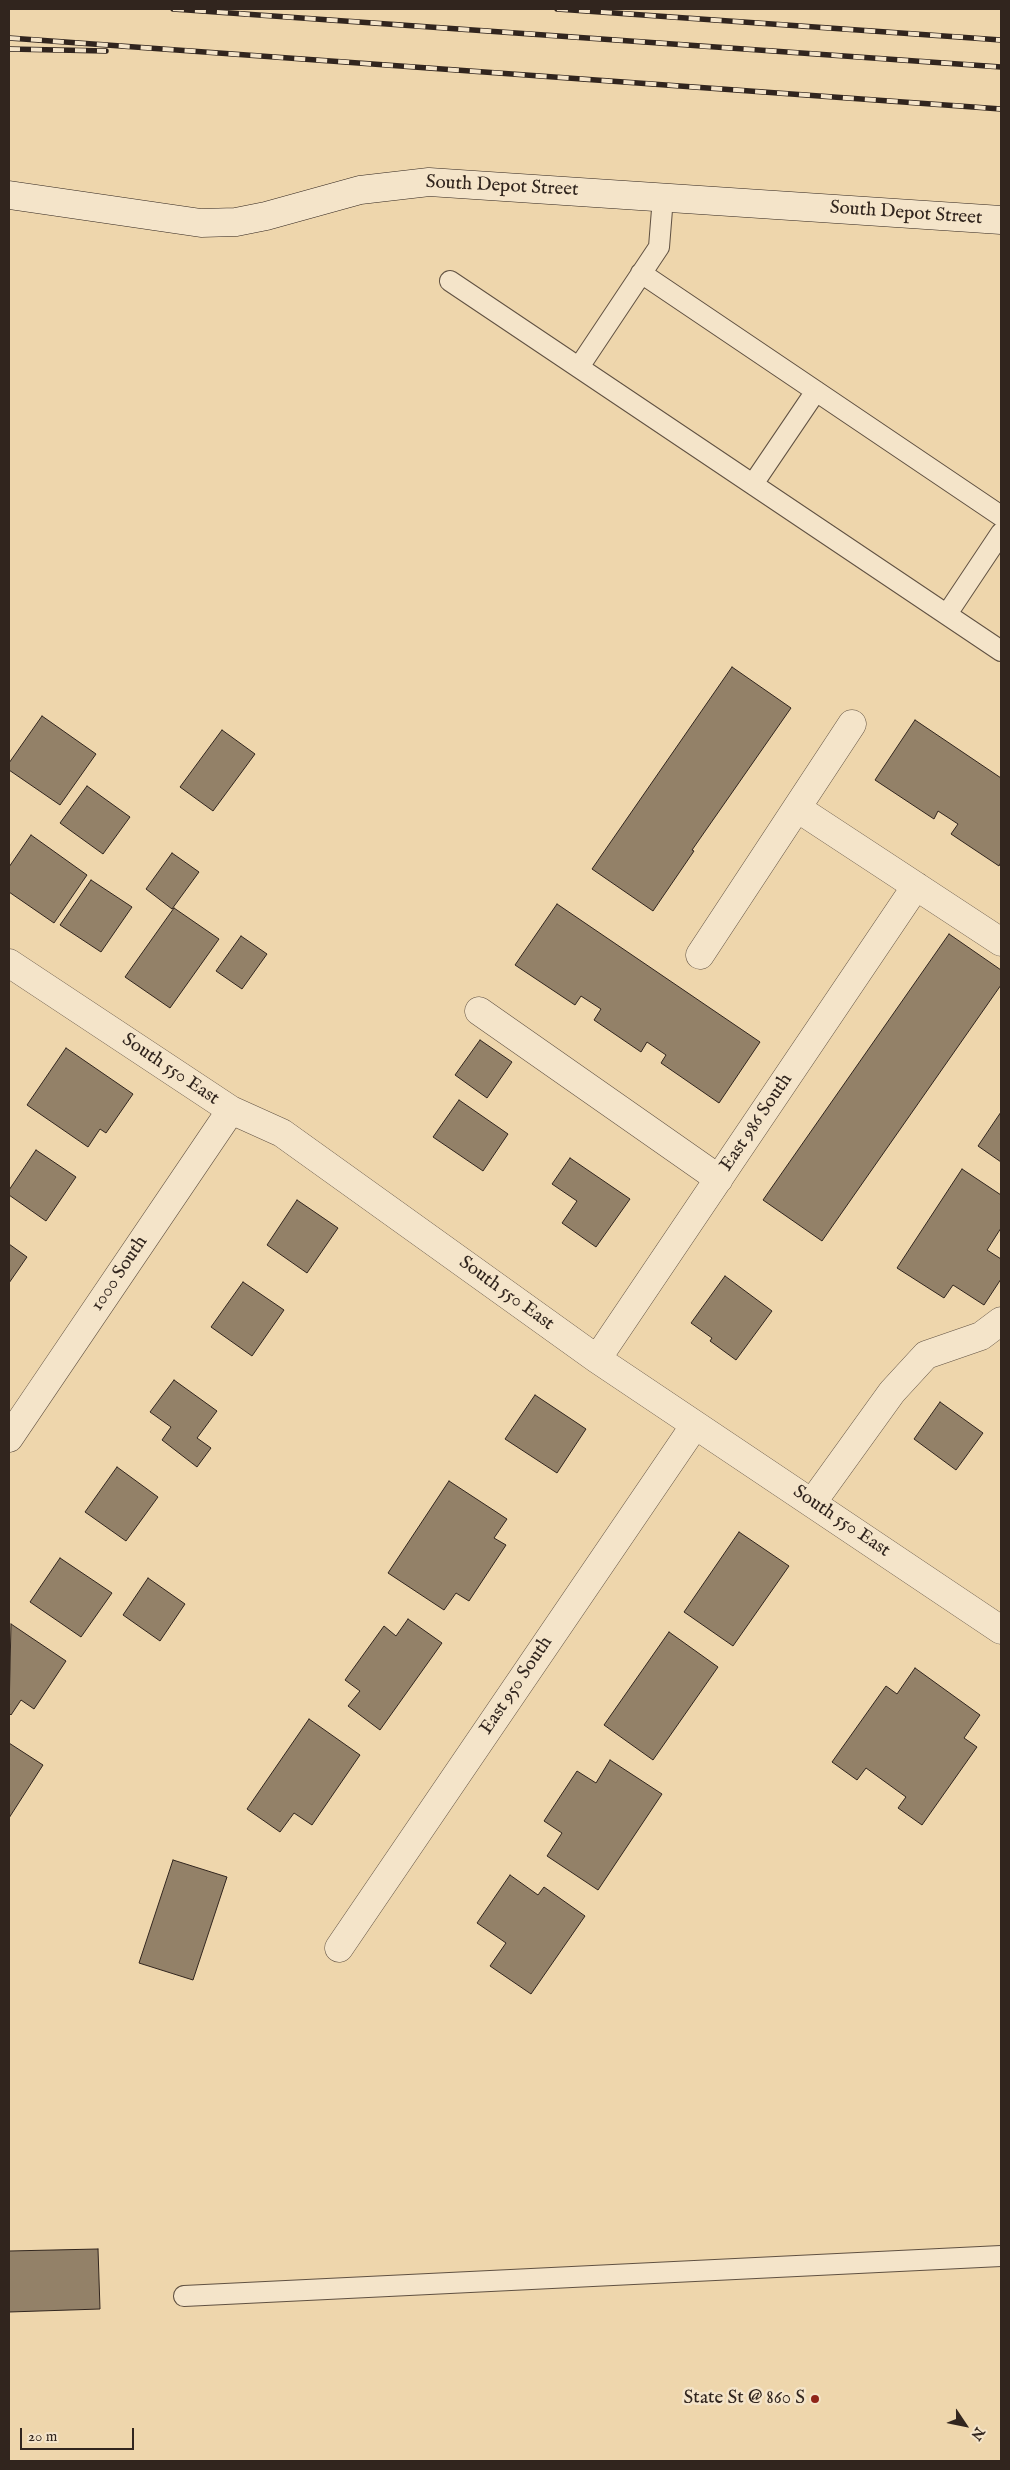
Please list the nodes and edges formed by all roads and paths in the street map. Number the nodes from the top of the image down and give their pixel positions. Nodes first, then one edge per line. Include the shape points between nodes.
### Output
1 (9, 195) edge
2 (663, 197) junction
3 (1001, 220) edge
4 (641, 273) junction
5 (450, 281) dead end
6 (579, 367) junction
7 (816, 391) junction
8 (753, 484) junction
9 (1001, 516) edge
10 (1001, 533) edge
11 (947, 614) junction
12 (1001, 651) edge
13 (852, 724) dead end
14 (797, 808) junction
15 (916, 886) junction
16 (1001, 942) edge
17 (700, 956) dead end
18 (9, 963) edge
19 (479, 1011) dead end
20 (230, 1110) junction
21 (719, 1179) junction
22 (1001, 1321) edge
23 (597, 1360) junction
24 (695, 1425) junction
25 (9, 1438) edge
26 (812, 1504) junction
27 (1001, 1630) edge
28 (339, 1948) dead end
29 (1001, 2256) edge
30 (184, 2296) dead end

1 - 2 street, South Depot Street via 200,223 236,222 360,190 429,182
2 - 3 street, South Depot Street
2 - 4 lane via 659,247
4 - 6 lane
4 - 7 lane
5 - 6 lane
6 - 8 lane
7 - 8 lane
7 - 9 lane
8 - 11 lane
10 - 11 lane
11 - 12 lane
13 - 14 street
14 - 15 street
14 - 17 street
15 - 16 street
15 - 21 street, East 986 South
18 - 20 street, South 550 East
19 - 21 street
20 - 23 street, South 550 East via 282,1133
20 - 25 street, 1000 South
21 - 23 street, East 986 South
22 - 26 street via 981,1336 926,1355 892,1392
23 - 24 street, South 550 East
24 - 26 street, South 550 East
24 - 28 street, East 950 South
26 - 27 street, South 550 East
29 - 30 lane

